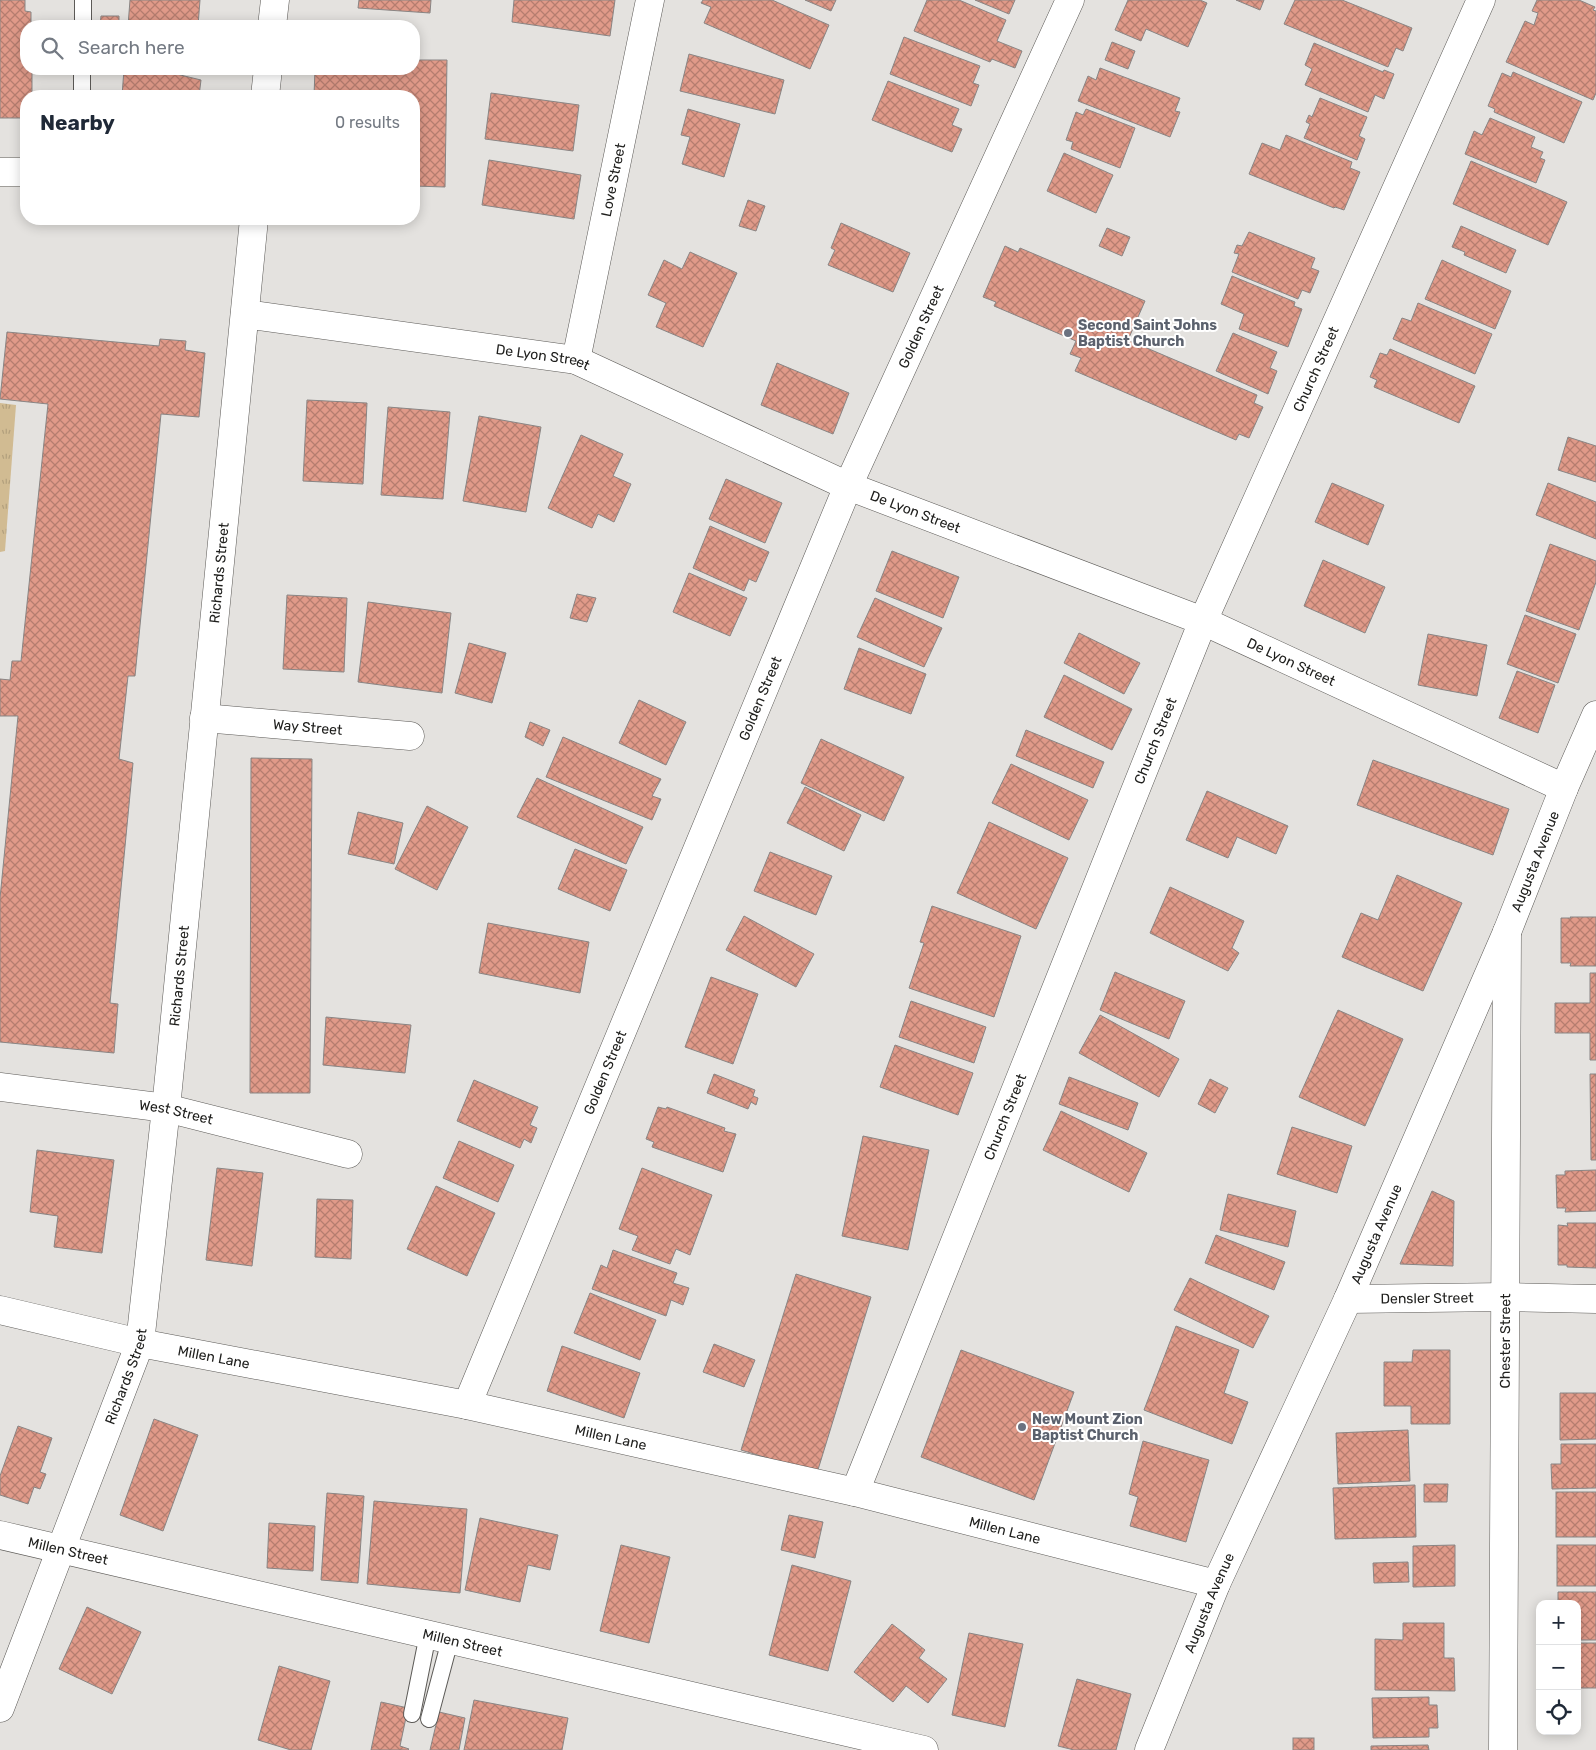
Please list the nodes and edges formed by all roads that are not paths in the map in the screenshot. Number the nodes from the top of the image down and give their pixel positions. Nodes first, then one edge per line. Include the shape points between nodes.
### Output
1 (83, 0) edge
2 (275, 0) edge
3 (650, 0) edge
4 (1070, 0) edge
5 (1481, 0) edge
6 (82, 20) edge
7 (273, 20) edge
8 (82, 75) edge
9 (267, 75) edge
10 (82, 90) edge
11 (266, 90) edge
12 (0, 172) edge
13 (20, 172) edge
14 (253, 225) edge
15 (245, 314) junction
16 (576, 360) junction
17 (848, 486) junction
18 (1204, 621) junction
19 (1596, 715) edge
20 (204, 718) junction
21 (410, 736) dead end
22 (1564, 788) junction
23 (1507, 932) junction
24 (0, 1087) edge
25 (166, 1108) junction
26 (348, 1154) dead end
27 (1505, 1297) junction
28 (1348, 1299) junction
29 (1596, 1299) edge
30 (0, 1310) edge
31 (140, 1343) junction
32 (467, 1405) junction
33 (854, 1492) junction
34 (0, 1535) edge
35 (60, 1549) junction
36 (1216, 1584) junction
37 (439, 1637) junction
38 (0, 1708) edge
39 (412, 1714) dead end
40 (429, 1719) dead end
41 (924, 1750) edge
42 (1149, 1750) edge
43 (1503, 1750) edge

1 - 6 lane
2 - 7 street
3 - 16 street, Love Street
4 - 17 street, Golden Street
5 - 18 street, Church Street
8 - 10 lane
9 - 11 street
12 - 13 street
14 - 15 street, Richards Street
15 - 16 street, De Lyon Street
15 - 20 street, Richards Street
16 - 17 street, De Lyon Street
17 - 18 street, De Lyon Street
17 - 32 street, Golden Street
18 - 22 street, De Lyon Street
18 - 33 street, Church Street
19 - 22 street, Augusta Avenue
20 - 21 street, Way Street
20 - 25 street, Richards Street
22 - 23 street, Augusta Avenue
23 - 27 street, Chester Street
23 - 28 street, Augusta Avenue
24 - 25 street, West Street
25 - 26 street, West Street
25 - 31 street, Richards Street
27 - 28 street, Densler Street
27 - 29 street, Densler Street
27 - 43 street, Chester Street
28 - 36 street, Augusta Avenue
30 - 31 street, Millen Lane
31 - 32 street, Millen Lane
31 - 35 street, Richards Street
32 - 33 street, Millen Lane
33 - 36 street, Millen Lane
34 - 35 street, Millen Street
35 - 37 street, Millen Street
35 - 38 street, Richards Street
36 - 42 street, Augusta Avenue
37 - 39 lane
37 - 40 lane
37 - 41 street, Millen Street

